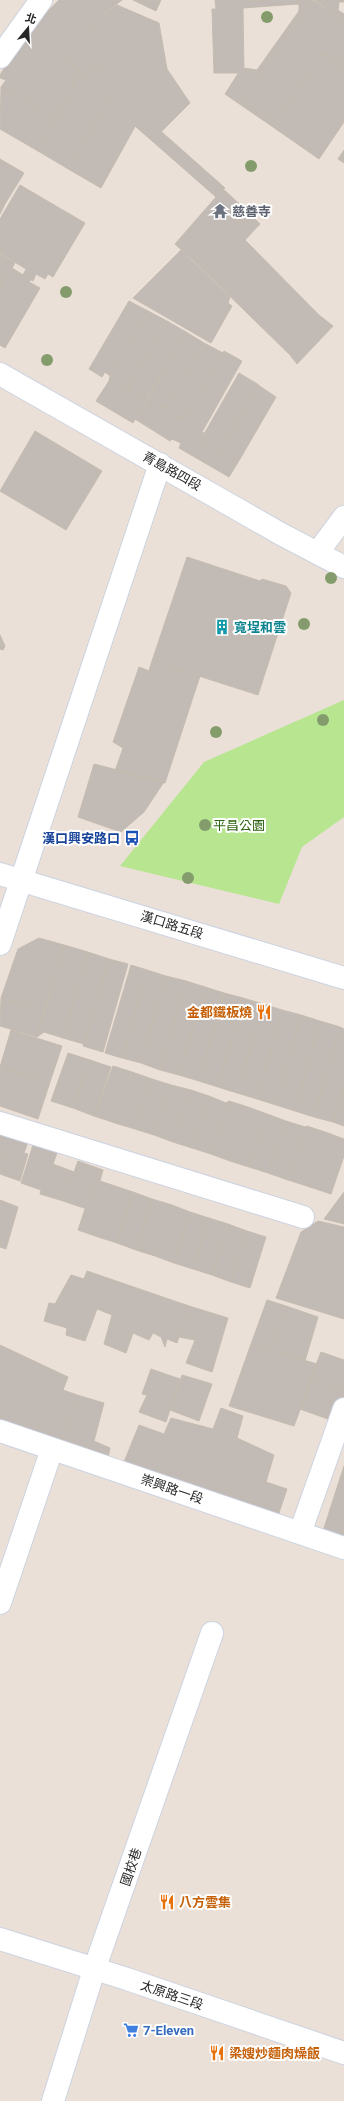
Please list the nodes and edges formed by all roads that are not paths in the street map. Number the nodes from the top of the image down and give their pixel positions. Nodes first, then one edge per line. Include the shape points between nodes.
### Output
1 (41, 0) edge
2 (0, 57) edge
3 (0, 374) edge
4 (160, 464) junction
5 (344, 517) edge
6 (318, 552) junction
7 (344, 567) edge
8 (0, 874) edge
9 (21, 881) junction
10 (0, 944) edge
11 (344, 978) edge
12 (0, 1123) edge
13 (303, 1217) dead end
14 (344, 1409) edge
15 (0, 1431) edge
16 (52, 1449) junction
17 (300, 1533) junction
18 (344, 1548) edge
19 (0, 1603) edge
20 (212, 1633) dead end
21 (0, 1939) edge
22 (94, 1970) junction
23 (344, 2053) edge
24 (53, 2101) edge

1 - 2 street
3 - 4 street, 青島路四段
4 - 6 street, 青島路四段 via 281,534
4 - 9 street
5 - 6 street
6 - 7 street, 青島路四段
8 - 9 street, 漢口路五段
9 - 10 street
9 - 11 street, 漢口路五段 via 215,937
12 - 13 street
14 - 17 street
15 - 16 street, 崇興路一段
16 - 17 street, 崇興路一段
16 - 19 street
17 - 18 street, 崇興路一段
20 - 22 street, 國校巷
21 - 22 street, 太原路三段
22 - 23 street, 太原路三段
22 - 24 street, 國校巷

